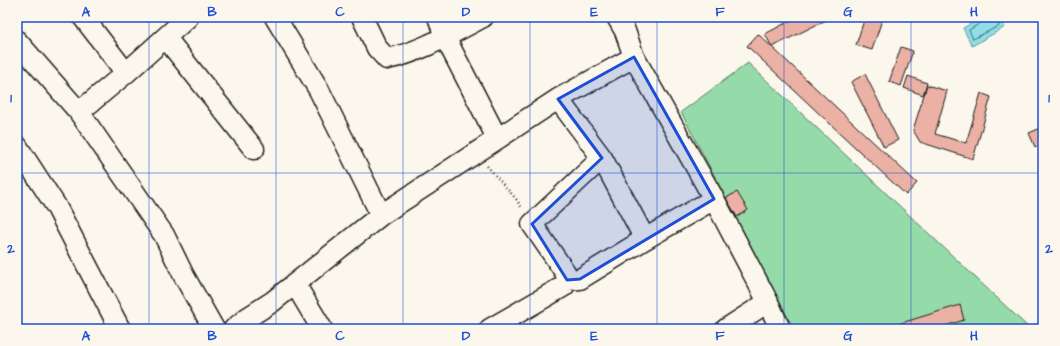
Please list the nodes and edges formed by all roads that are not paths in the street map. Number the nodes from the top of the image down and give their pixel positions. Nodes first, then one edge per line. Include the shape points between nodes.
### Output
1 (84, 17) edge
2 (275, 17) edge
3 (362, 17) edge
4 (438, 17) edge
5 (483, 17) edge
6 (624, 22) edge
7 (173, 25) edge
8 (445, 36) junction
9 (17, 41) edge
10 (634, 57) junction
11 (126, 73) junction
12 (558, 98) junction
13 (79, 112) junction
14 (497, 138) junction
15 (17, 146) edge
16 (254, 149) dead end
17 (602, 158) junction
18 (714, 199) junction
19 (380, 215) junction
20 (645, 239) junction
21 (567, 280) junction
22 (295, 284) junction
23 (768, 302) junction
24 (120, 329) edge
25 (214, 329) edge
26 (234, 329) edge
27 (322, 329) edge
28 (490, 329) edge
29 (726, 329) edge
30 (780, 329) edge

1 - 11 street
2 - 19 street via 319,90
3 - 8 street via 377,48 387,59 402,56
4 - 8 street
5 - 8 street
6 - 10 street
7 - 11 street
7 - 16 street
8 - 14 street
9 - 13 street
10 - 12 street
10 - 18 street
11 - 13 street
12 - 14 street
12 - 17 street
13 - 25 street via 164,235
14 - 19 street
15 - 24 street via 56,206
17 - 20 street
17 - 21 street via 532,224 565,272
18 - 20 street
18 - 23 street
19 - 22 street
20 - 21 street via 580,279
21 - 28 street via 564,286
22 - 26 street
22 - 27 street
23 - 29 street
23 - 30 street

